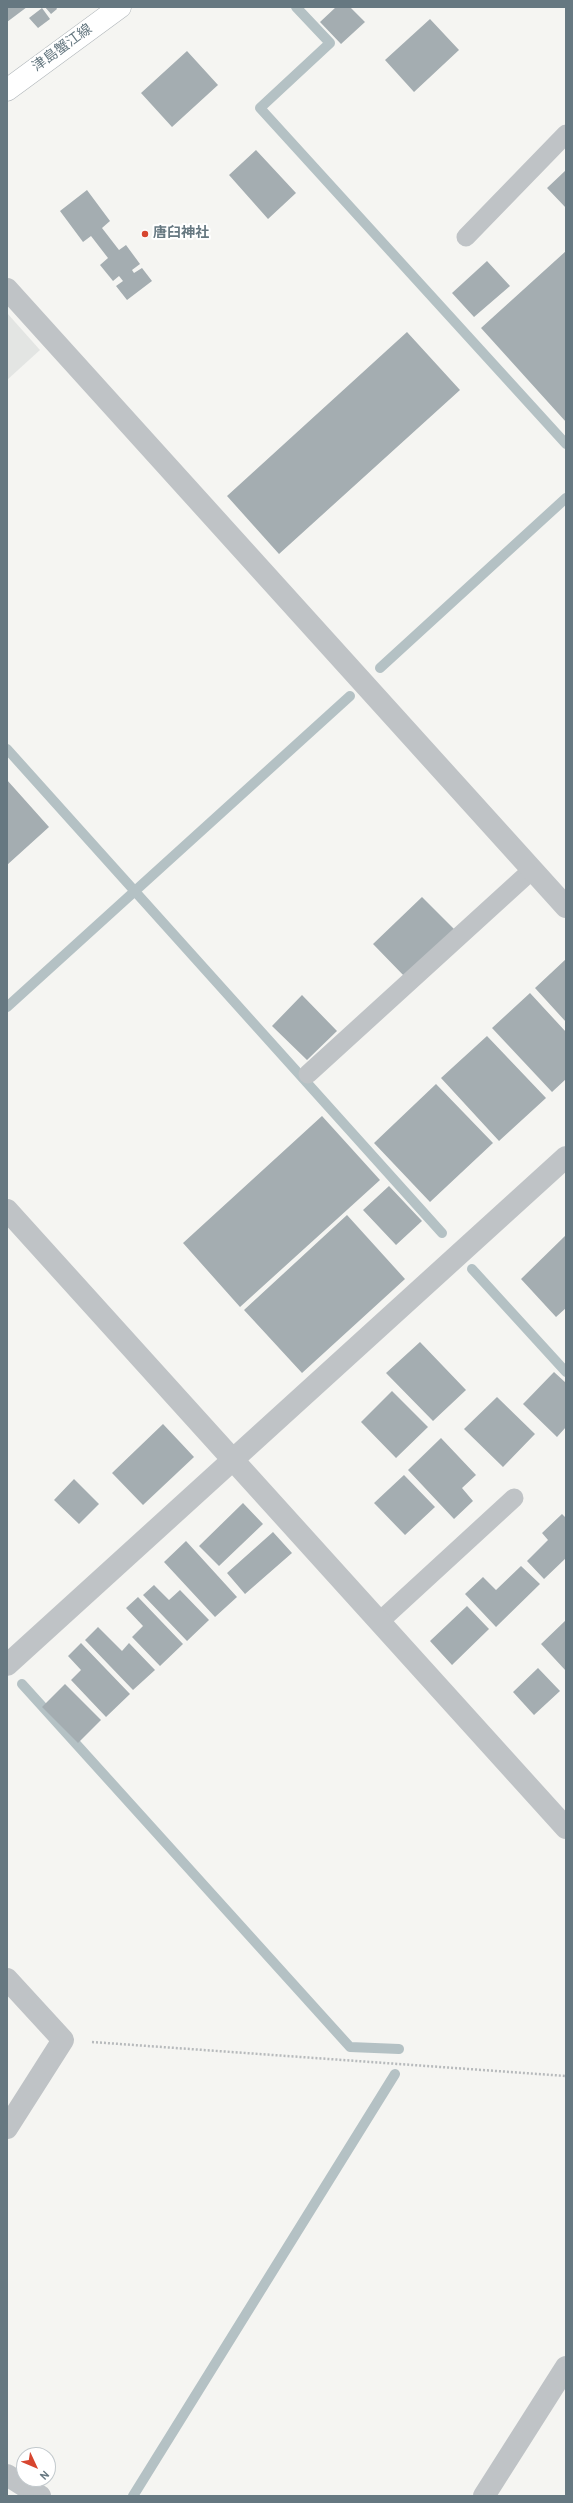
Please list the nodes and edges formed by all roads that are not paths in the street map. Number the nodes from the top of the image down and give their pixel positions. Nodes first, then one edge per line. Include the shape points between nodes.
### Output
1 (120, 7) edge
2 (7, 90) edge
3 (566, 134) edge
4 (466, 237) dead end
5 (7, 289) edge
6 (532, 870) junction
7 (566, 907) edge
8 (308, 1074) dead end
9 (566, 1156) edge
10 (7, 1210) edge
11 (232, 1459) junction
12 (514, 1498) dead end
13 (379, 1622) junction
14 (7, 1665) edge
15 (566, 1828) edge
16 (7, 1978) edge
17 (7, 2128) edge
18 (566, 2367) edge
19 (7, 2475) edge
20 (40, 2496) edge
21 (484, 2496) edge

1 - 2 main road, 津島蟹江線
3 - 4 lane
5 - 6 street
6 - 7 street
6 - 8 lane
9 - 11 street
10 - 11 street
11 - 13 street
11 - 14 street
12 - 13 lane
13 - 15 street
16 - 17 street via 63,2040
18 - 21 street
19 - 20 street

